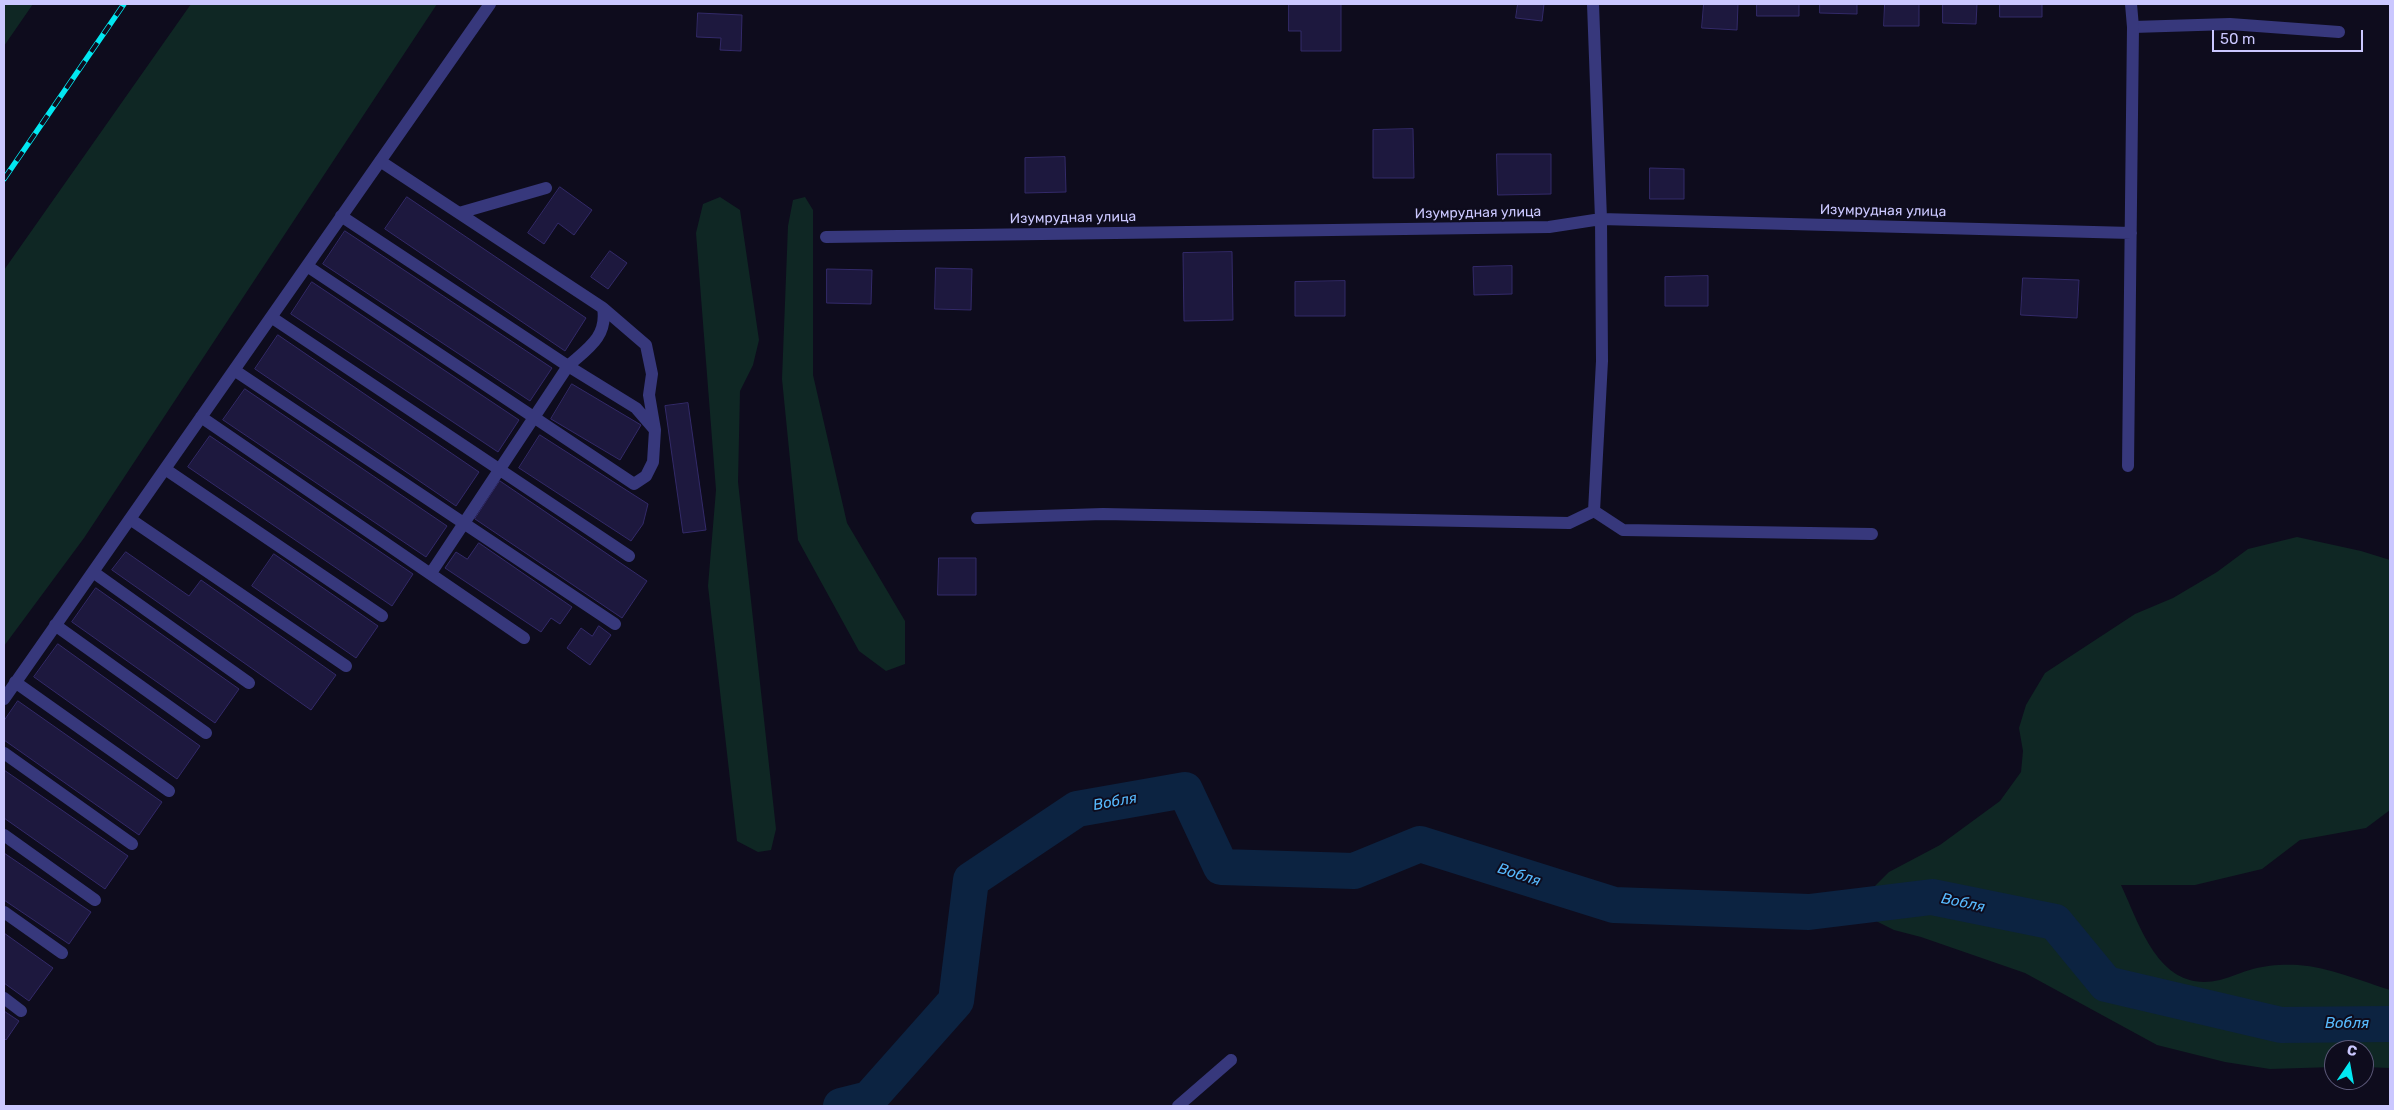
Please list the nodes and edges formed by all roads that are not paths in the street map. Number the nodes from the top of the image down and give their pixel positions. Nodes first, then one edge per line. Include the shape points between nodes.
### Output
1 (490, 4) edge
2 (1592, 4) edge
3 (2131, 4) edge
4 (2133, 27) junction
5 (2340, 32) dead end
6 (380, 161) junction
7 (546, 188) dead end
8 (460, 213) junction
9 (341, 216) junction
10 (1601, 220) junction
11 (2131, 233) junction
12 (826, 237) dead end
13 (307, 266) junction
14 (603, 308) junction
15 (271, 317) junction
16 (568, 366) junction
17 (234, 370) junction
18 (201, 418) junction
19 (534, 418) junction
20 (655, 430) junction
21 (2128, 466) dead end
22 (165, 469) junction
23 (500, 470) junction
24 (1594, 511) junction
25 (976, 518) dead end
26 (130, 519) junction
27 (464, 523) junction
28 (1872, 534) dead end
29 (629, 556) dead end
30 (94, 572) junction
31 (431, 574) junction
32 (382, 616) dead end
33 (615, 624) dead end
34 (56, 625) junction
35 (524, 638) dead end
36 (346, 666) dead end
37 (16, 682) junction
38 (249, 683) dead end
39 (4, 699) edge
40 (206, 734) dead end
41 (4, 753) edge
42 (169, 791) dead end
43 (4, 835) edge
44 (132, 844) dead end
45 (95, 900) dead end
46 (4, 912) edge
47 (62, 953) dead end
48 (4, 998) edge
49 (21, 1011) dead end
50 (1231, 1060) dead end
51 (1178, 1106) edge

1 - 6 street
2 - 10 street
3 - 4 street
4 - 5 street via 2230,24
4 - 11 street
6 - 8 street
6 - 9 street
7 - 8 street
8 - 14 street
9 - 13 street
9 - 16 street
10 - 11 street, Изумрудная улица
10 - 12 street, Изумрудная улица via 1549,227
10 - 24 street via 1602,361
11 - 21 street
13 - 15 street
13 - 19 street
14 - 16 street via 603,331 594,344
14 - 20 street via 646,345 652,374 648,394
15 - 17 street
15 - 23 street
16 - 19 street
16 - 20 street via 636,408
17 - 18 street
17 - 27 street
18 - 22 street
18 - 31 street
19 - 20 street via 634,484 646,476 653,462
19 - 23 street
22 - 26 street
22 - 32 street
23 - 27 street
23 - 29 street
24 - 25 street via 1569,523 1103,514
24 - 28 street via 1623,530
26 - 30 street
26 - 36 street
27 - 31 street
27 - 33 street
30 - 34 street
30 - 38 street
31 - 35 street
34 - 37 street
34 - 40 street
37 - 39 street
37 - 42 street
41 - 44 street
43 - 45 street
46 - 47 street
48 - 49 street
50 - 51 street

